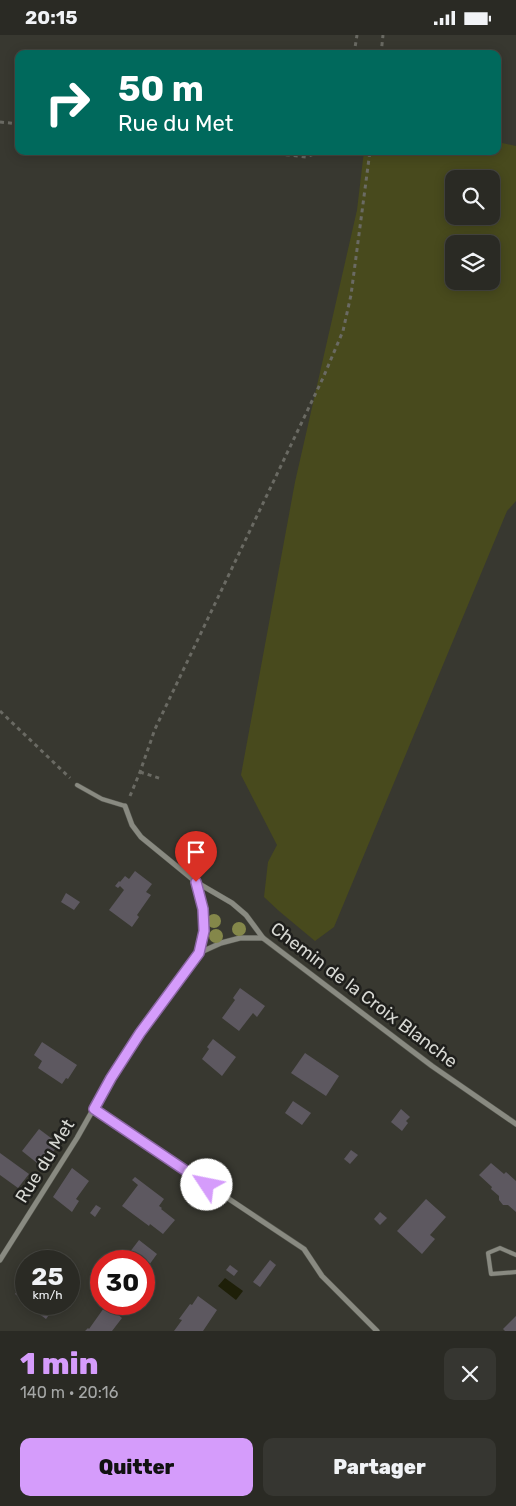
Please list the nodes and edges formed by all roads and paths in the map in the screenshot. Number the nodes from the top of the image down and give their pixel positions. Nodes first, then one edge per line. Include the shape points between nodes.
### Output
1 (357, 35) edge
2 (383, 35) edge
3 (355, 50) edge
4 (381, 50) edge
5 (0, 122) edge
6 (15, 124) edge
7 (289, 155) edge
8 (311, 155) edge
9 (369, 155) edge
10 (0, 711) edge
11 (140, 772) junction
12 (162, 779) dead end
13 (77, 785) joint
14 (125, 806) junction
15 (196, 882) junction
16 (263, 939) junction
17 (199, 953) junction
18 (94, 1109) junction
19 (516, 1124) edge
20 (516, 1255) edge
21 (0, 1260) edge
22 (516, 1272) edge
23 (377, 1331) edge

1 - 3 path
2 - 4 path
5 - 6 path
7 - 8 path
9 - 11 path via 343,331 155,729
10 - 13 path
11 - 12 path
11 - 14 path
13 - 14 lane via 102,799
14 - 15 street, Chemin de la Croix Blanche via 141,837
15 - 16 street, Chemin de la Croix Blanche via 232,903 246,915
15 - 17 street, Rue du Met via 204,924
16 - 17 street, Rue du Met via 240,937
16 - 19 street, Chemin de la Croix Blanche via 432,1066
17 - 18 street, Rue du Met via 140,1033
18 - 21 street, Rue du Met
18 - 23 street via 304,1249 322,1276
20 - 22 lane via 500,1248 488,1253 490,1274

